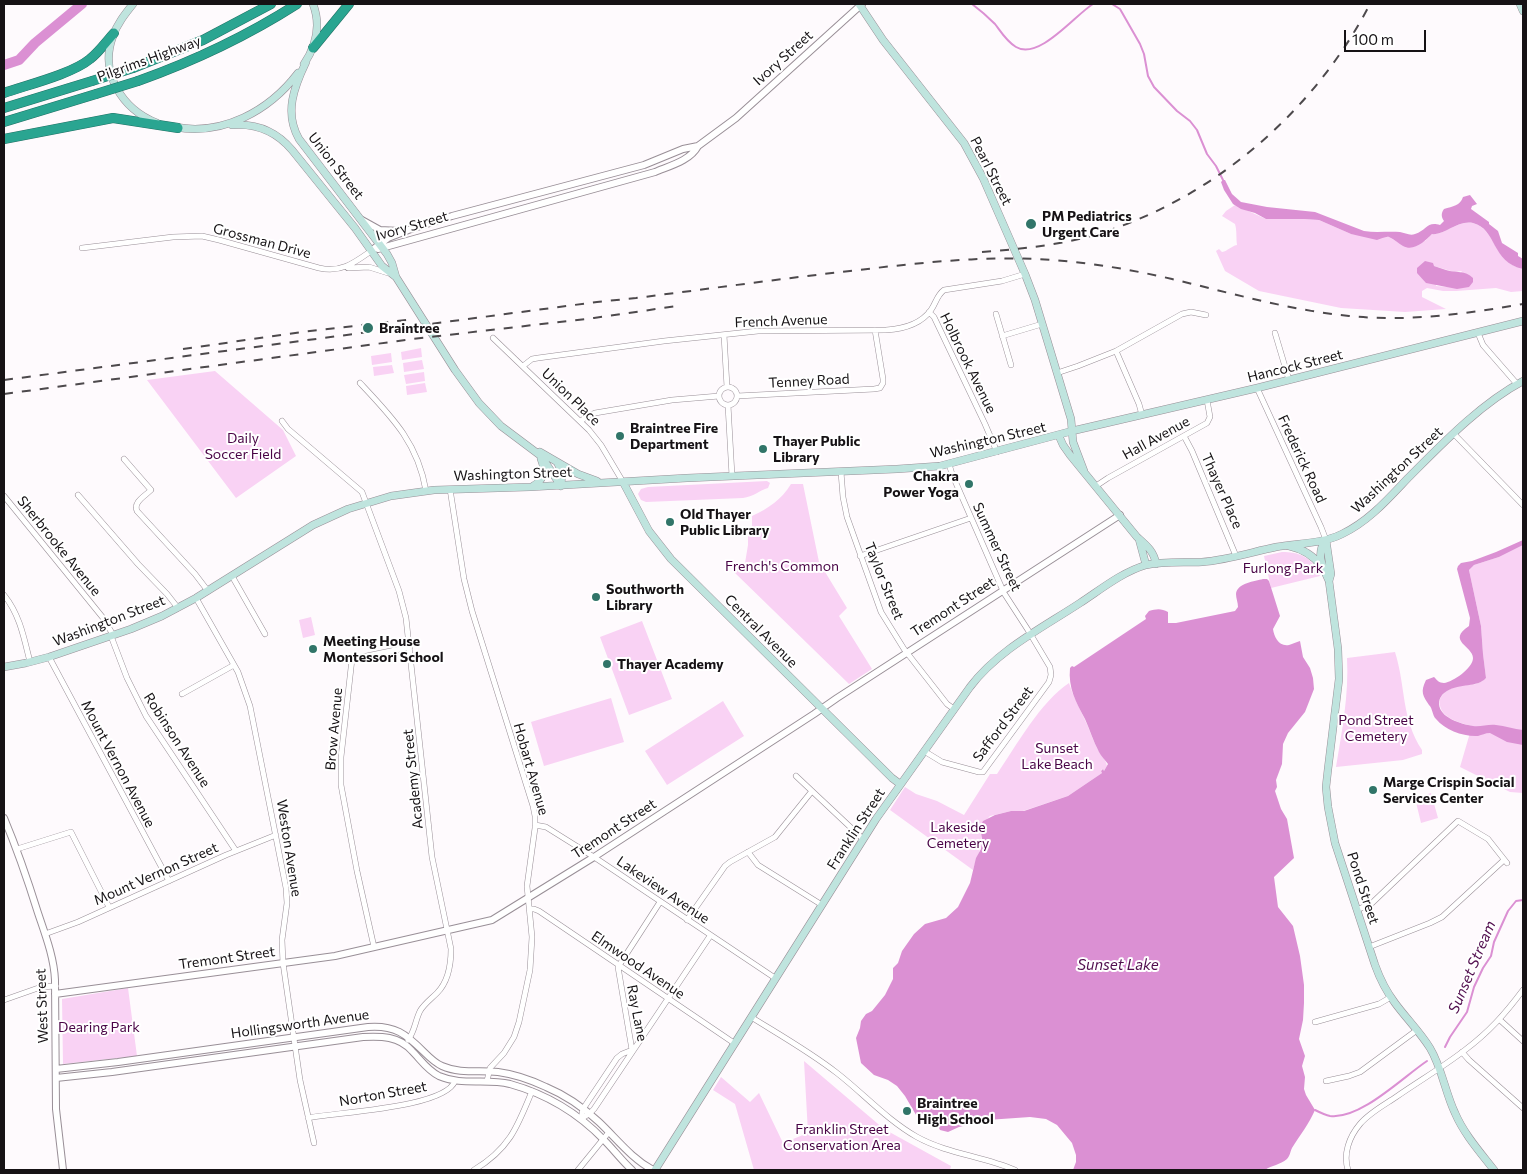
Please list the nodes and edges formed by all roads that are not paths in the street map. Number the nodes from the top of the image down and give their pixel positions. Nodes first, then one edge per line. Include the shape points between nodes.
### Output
1 (127, 4) edge
2 (133, 4) edge
3 (271, 4) edge
4 (313, 4) edge
5 (349, 4) edge
6 (860, 4) edge
7 (1520, 4) edge
8 (293, 6) edge
9 (1523, 11) edge
10 (118, 24) junction
11 (114, 33) junction
12 (313, 48) junction
13 (306, 62) junction
14 (4, 93) edge
15 (4, 108) edge
16 (4, 122) edge
17 (217, 126) junction
18 (178, 128) junction
19 (4, 139) edge
20 (698, 146) junction
21 (482, 209) junction
22 (361, 219) junction
23 (411, 229) junction
24 (434, 232) junction
25 (381, 245) junction
26 (82, 248) dead end
27 (371, 251) junction
28 (345, 268) junction
29 (1026, 274) junction
30 (394, 276) junction
31 (929, 312) junction
32 (996, 314) dead end
33 (1206, 315) dead end
34 (1523, 321) edge
35 (1042, 324) junction
36 (875, 330) junction
37 (1275, 333) dead end
38 (1478, 333) junction
39 (724, 335) junction
40 (1002, 336) junction
41 (493, 338) dead end
42 (1116, 351) junction
43 (1011, 365) dead end
44 (523, 366) junction
45 (1057, 373) junction
46 (1289, 380) junction
47 (360, 383) dead end
48 (1520, 383) edge
49 (727, 387) junction
50 (1257, 388) junction
51 (719, 396) junction
52 (737, 396) junction
53 (1207, 400) junction
54 (728, 405) junction
55 (1142, 415) junction
56 (282, 421) dead end
57 (581, 421) junction
58 (1072, 432) junction
59 (1454, 434) junction
60 (1059, 436) junction
61 (1184, 436) junction
62 (527, 445) junction
63 (997, 452) junction
64 (124, 459) dead end
65 (555, 460) junction
66 (949, 464) junction
67 (1084, 471) junction
68 (841, 472) junction
69 (732, 476) junction
70 (623, 482) junction
71 (604, 483) junction
72 (561, 486) junction
73 (1096, 486) junction
74 (530, 487) junction
75 (450, 489) junction
76 (426, 490) junction
77 (78, 495) dead end
78 (4, 496) edge
79 (366, 502) junction
80 (1523, 505) edge
81 (1120, 515) junction
82 (971, 518) junction
83 (1138, 537) junction
84 (1326, 540) junction
85 (1281, 546) junction
86 (860, 556) junction
87 (1236, 556) junction
88 (1156, 564) junction
89 (1146, 565) junction
90 (1324, 570) junction
91 (232, 576) junction
92 (1329, 581) junction
93 (1003, 590) junction
94 (208, 591) junction
95 (4, 595) edge
96 (196, 598) junction
97 (178, 608) junction
98 (265, 634) dead end
99 (1031, 635) junction
100 (112, 636) junction
101 (410, 647) junction
102 (907, 652) junction
103 (49, 657) junction
104 (30, 662) junction
105 (234, 665) junction
106 (4, 667) edge
107 (182, 694) dead end
108 (822, 709) junction
109 (954, 709) junction
110 (924, 751) junction
111 (796, 776) dead end
112 (900, 784) junction
113 (812, 790) junction
114 (4, 818) edge
115 (535, 825) junction
116 (276, 835) junction
117 (863, 839) junction
118 (17, 849) junction
119 (236, 851) junction
120 (748, 852) junction
121 (594, 857) junction
122 (169, 881) junction
123 (528, 898) junction
124 (660, 902) junction
125 (822, 905) junction
126 (110, 907) junction
127 (529, 908) junction
128 (1357, 910) junction
129 (687, 920) junction
130 (448, 930) junction
131 (45, 934) junction
132 (710, 936) junction
133 (1369, 946) junction
134 (374, 947) junction
135 (283, 963) junction
136 (618, 965) junction
137 (775, 978) junction
138 (56, 986) junction
139 (1523, 990) edge
140 (56, 994) junction
141 (1391, 997) junction
142 (667, 998) junction
143 (4, 1000) edge
144 (751, 1017) junction
145 (1500, 1020) junction
146 (1315, 1022) dead end
147 (349, 1030) junction
148 (1417, 1030) junction
149 (294, 1037) junction
150 (350, 1039) junction
151 (408, 1041) junction
152 (1523, 1041) edge
153 (734, 1043) junction
154 (295, 1047) junction
155 (198, 1050) junction
156 (632, 1050) junction
157 (1462, 1052) junction
158 (199, 1060) junction
159 (118, 1062) junction
160 (440, 1065) junction
161 (1439, 1068) junction
162 (56, 1069) junction
163 (119, 1071) junction
164 (489, 1071) junction
165 (436, 1074) junction
166 (56, 1078) junction
167 (528, 1080) junction
168 (455, 1081) junction
169 (487, 1081) junction
170 (1326, 1081) dead end
171 (529, 1090) junction
172 (1523, 1108) edge
173 (583, 1109) junction
174 (590, 1114) junction
175 (308, 1118) junction
176 (581, 1119) junction
177 (609, 1132) junction
178 (603, 1139) junction
179 (314, 1143) dead end
180 (63, 1170) edge
181 (474, 1170) edge
182 (578, 1170) edge
183 (632, 1170) edge
184 (654, 1170) edge
185 (1015, 1170) edge
186 (1348, 1170) edge
187 (1494, 1170) edge

1 - 10 main road
2 - 10 main road
3 - 15 highway, Pilgrims Highway, bridge via 171,54
4 - 12 main road via 317,28
5 - 12 highway
6 - 20 street, Ivory Street via 740,114
6 - 29 main road, Pearl Street via 883,40 967,147
7 - 9 main road
8 - 16 highway, Pilgrims Highway, bridge via 251,31 181,64 138,81
10 - 11 main road
11 - 14 highway via 84,63
11 - 18 main road via 109,65 119,94 144,116 159,124
12 - 13 main road
13 - 17 main road via 288,85 265,106 244,118
13 - 22 main road, Union Street via 291,101 293,128 303,146
17 - 18 main road
17 - 27 main road, Union Street via 252,125 278,136
18 - 19 highway via 113,118
20 - 21 street, Ivory Street via 644,165
20 - 24 street, Ivory Street via 688,157 650,174
21 - 23 street, Ivory Street
21 - 24 street via 490,209 492,213
22 - 23 street via 384,230
22 - 25 main road, Union Street
23 - 25 street, Ivory Street
24 - 25 street, Ivory Street
25 - 27 street, Ivory Street
25 - 30 main road, Union Street via 392,263
26 - 28 street, Grossman Drive via 202,236 319,268
27 - 28 street
27 - 30 main road, Union Street
28 - 30 street, Grossman Drive via 369,267
29 - 31 street, French Avenue via 947,289 940,293
29 - 35 main road, Pearl Street
30 - 62 main road, Union Street via 479,403 501,426
31 - 36 street, French Avenue via 907,326
31 - 63 street, Holbrook Avenue
32 - 40 street
33 - 42 street via 1182,314
34 - 38 main road, Hancock Street
35 - 40 street
35 - 45 main road, Pearl Street
36 - 39 street, French Avenue via 767,331
36 - 52 street, Tenney Road via 883,377 881,386 874,389
37 - 46 street
38 - 46 main road, Hancock Street
38 - 48 street via 1484,347
39 - 44 street, French Avenue via 535,358
39 - 49 street
40 - 43 street
41 - 44 street, Union Place
42 - 45 street
42 - 55 street
44 - 57 street, Union Place
45 - 58 main road, Pearl Street
46 - 50 main road, Hancock Street
47 - 76 street via 392,417 411,444
48 - 59 main road, Washington Street via 1486,405
49 - 51 street
49 - 52 street via 734,389
50 - 53 main road, Hancock Street
50 - 84 street, Frederick Road
51 - 54 street
51 - 57 street via 595,413
52 - 54 street via 734,403
53 - 55 main road, Hancock Street
53 - 61 street, Hall Avenue via 1208,421
54 - 69 street
55 - 58 main road, Hancock Street
56 - 79 street, Academy Street via 360,490
57 - 70 street, Union Place
58 - 60 main road, Washington Street
58 - 67 main road, Washington Street
59 - 80 street
59 - 84 main road, Washington Street via 1370,515 1346,532
60 - 63 main road, Washington Street
60 - 67 main road, Washington Street
61 - 73 street, Hall Avenue
61 - 87 street, Thayer Place
62 - 65 main road, Union Street
62 - 72 main road, Union Street via 544,459
62 - 74 main road via 540,457 544,468 541,480
63 - 66 main road, Washington Street
64 - 94 street via 151,490 138,502 136,510
65 - 71 main road, Union Street via 581,476
65 - 72 main road via 562,472
66 - 68 main road, Washington Street
66 - 82 street, Summer Street
67 - 73 main road, Washington Street
68 - 69 main road, Washington Street
68 - 86 street, Taylor Street via 844,507
69 - 70 main road, Washington Street
70 - 71 main road, Washington Street
70 - 108 main road, Central Avenue via 649,532 667,554
71 - 72 main road, Washington Street
72 - 74 main road, Washington Street
73 - 81 main road, Washington Street
74 - 75 main road, Washington Street
75 - 76 main road, Washington Street
75 - 115 street, Hobart Avenue via 471,610 533,806
76 - 79 main road, Washington Street
77 - 97 street
78 - 100 street, Sherbrooke Avenue via 104,619
79 - 91 main road, Washington Street via 313,525
79 - 101 street, Academy Street via 402,601
81 - 83 main road, Washington Street
81 - 93 street, Tremont Street
82 - 86 street
82 - 93 street, Summer Street
83 - 88 main road, Washington Street via 1152,551
83 - 89 main road, Washington Street
84 - 85 main road, Washington Street
84 - 90 main road, Pond Street via 1320,553
84 - 92 main road, Pond Street via 1331,574
85 - 87 main road, Washington Street
85 - 90 main road via 1308,553
86 - 102 street, Taylor Street via 881,612
87 - 88 main road, Washington Street via 1202,562
88 - 89 main road, Washington Street
89 - 99 main road, Franklin Street
90 - 92 main road, Pond Street
91 - 94 main road, Washington Street
91 - 98 street
92 - 128 main road, Pond Street via 1339,679 1327,799 1333,836
93 - 99 street, Summer Street
93 - 102 street, Tremont Street
94 - 96 main road, Washington Street
95 - 104 street via 18,617
96 - 97 main road, Washington Street
96 - 105 street, Weston Avenue
97 - 100 main road, Washington Street
99 - 109 main road, Franklin Street via 986,668
99 - 110 street, Safford Street via 1050,667 1051,677 985,771 946,764
100 - 103 main road, Washington Street
100 - 119 street, Robinson Avenue via 127,678 146,716
101 - 130 street, Academy Street via 432,856
101 - 134 street, Brow Avenue via 352,659 340,757 341,785
102 - 108 street, Tremont Street
102 - 109 street, Taylor Street
103 - 104 main road, Washington Street
103 - 122 street, Mount Vernon Avenue
104 - 106 main road, Washington Street
105 - 107 street
105 - 116 street, Weston Avenue via 252,715
108 - 112 main road, Central Avenue
108 - 121 street, Tremont Street
109 - 110 main road, Franklin Street
110 - 112 main road, Franklin Street
111 - 113 street
112 - 117 main road, Franklin Street
113 - 117 street
113 - 120 street via 777,835
114 - 118 street, West Street
115 - 121 street, Lakeview Avenue via 546,827
115 - 123 street, Hobart Avenue via 527,882
116 - 119 street, Mount Vernon Street
116 - 135 street, Weston Avenue via 287,893
117 - 125 main road, Franklin Street
118 - 126 street via 71,832
118 - 131 street, West Street
119 - 122 street, Mount Vernon Street
120 - 125 street via 758,865
120 - 129 street via 725,866
121 - 123 street, Tremont Street
121 - 124 street, Lakeview Avenue
122 - 126 street, Mount Vernon Street
123 - 127 street, Hobart Avenue
123 - 130 street, Tremont Street via 492,920
124 - 129 street, Lakeview Avenue
124 - 136 street
125 - 137 main road, Franklin Street
126 - 131 street, Mount Vernon Street
127 - 136 street, Elmwood Avenue via 539,911
127 - 164 street, Hobart Avenue via 531,960 519,1022 507,1050
128 - 133 main road, Pond Street
128 - 133 street via 1372,902 1458,821 1484,836 1505,861 1438,919
129 - 132 street, Lakeview Avenue
130 - 134 street, Tremont Street
130 - 151 street, Academy Street via 451,958 445,981 421,1010
131 - 138 street, West Street
132 - 137 street, Lakeview Avenue
132 - 142 street
133 - 141 main road, Pond Street via 1380,978
134 - 135 street, Tremont Street
135 - 140 street, Tremont Street
135 - 149 street, Weston Avenue
136 - 142 street, Elmwood Avenue
136 - 156 street, Ray Lane
137 - 144 main road, Franklin Street
138 - 140 street, West Street
138 - 143 street via 41,987
139 - 145 street
140 - 162 street, West Street
141 - 146 street via 1379,1004
141 - 148 main road, Pond Street
142 - 153 street, Elmwood Avenue
142 - 156 street
144 - 153 main road, Franklin Street
144 - 185 street via 827,1066 912,1134 939,1147
145 - 152 street
145 - 157 street
147 - 149 street, Hollingsworth Avenue
147 - 150 street
147 - 151 street, Hollingsworth Avenue via 386,1027 399,1031
148 - 161 main road, Pond Street via 1431,1049
148 - 170 street via 1360,1072
149 - 154 street, Weston Avenue
149 - 155 street, Hollingsworth Avenue
150 - 151 street, Hollingsworth Avenue via 382,1036
150 - 154 street, Hollingsworth Avenue
151 - 160 street, Hollingsworth Avenue
151 - 165 street, Hollingsworth Avenue via 424,1066
153 - 184 main road, Franklin Street
154 - 158 street, Hollingsworth Avenue
154 - 175 street, Weston Avenue
155 - 158 street
155 - 159 street, Hollingsworth Avenue
156 - 173 street via 617,1058
156 - 174 street
157 - 161 street
157 - 172 street
158 - 163 street, Hollingsworth Avenue
159 - 162 street, Hollingsworth Avenue
159 - 163 street
160 - 164 street, Hollingsworth Avenue via 455,1070
160 - 165 street
161 - 186 street via 1360,1124 1347,1150
161 - 187 main road, Pond Street via 1458,1119
162 - 166 street, West Street
163 - 166 street, Hollingsworth Avenue
164 - 167 street, Hollingsworth Avenue
164 - 169 street, Hobart Avenue
165 - 168 street, Hollingsworth Avenue
166 - 180 street, West Street
167 - 171 street
167 - 173 street, Hollingsworth Avenue via 560,1094
168 - 169 street, Hollingsworth Avenue
168 - 175 street, Norton Street via 445,1092 418,1102
169 - 171 street, Hollingsworth Avenue
171 - 176 street, Hollingsworth Avenue via 554,1101
171 - 181 street via 520,1120 509,1141
173 - 174 street, Hollingsworth Avenue
173 - 176 street
174 - 176 street
174 - 177 street, Hollingsworth Avenue
175 - 179 street, Weston Avenue
176 - 178 street, Hollingsworth Avenue
177 - 178 street
177 - 184 street, Hollingsworth Avenue via 634,1157
178 - 182 street
178 - 183 street, Hollingsworth Avenue

